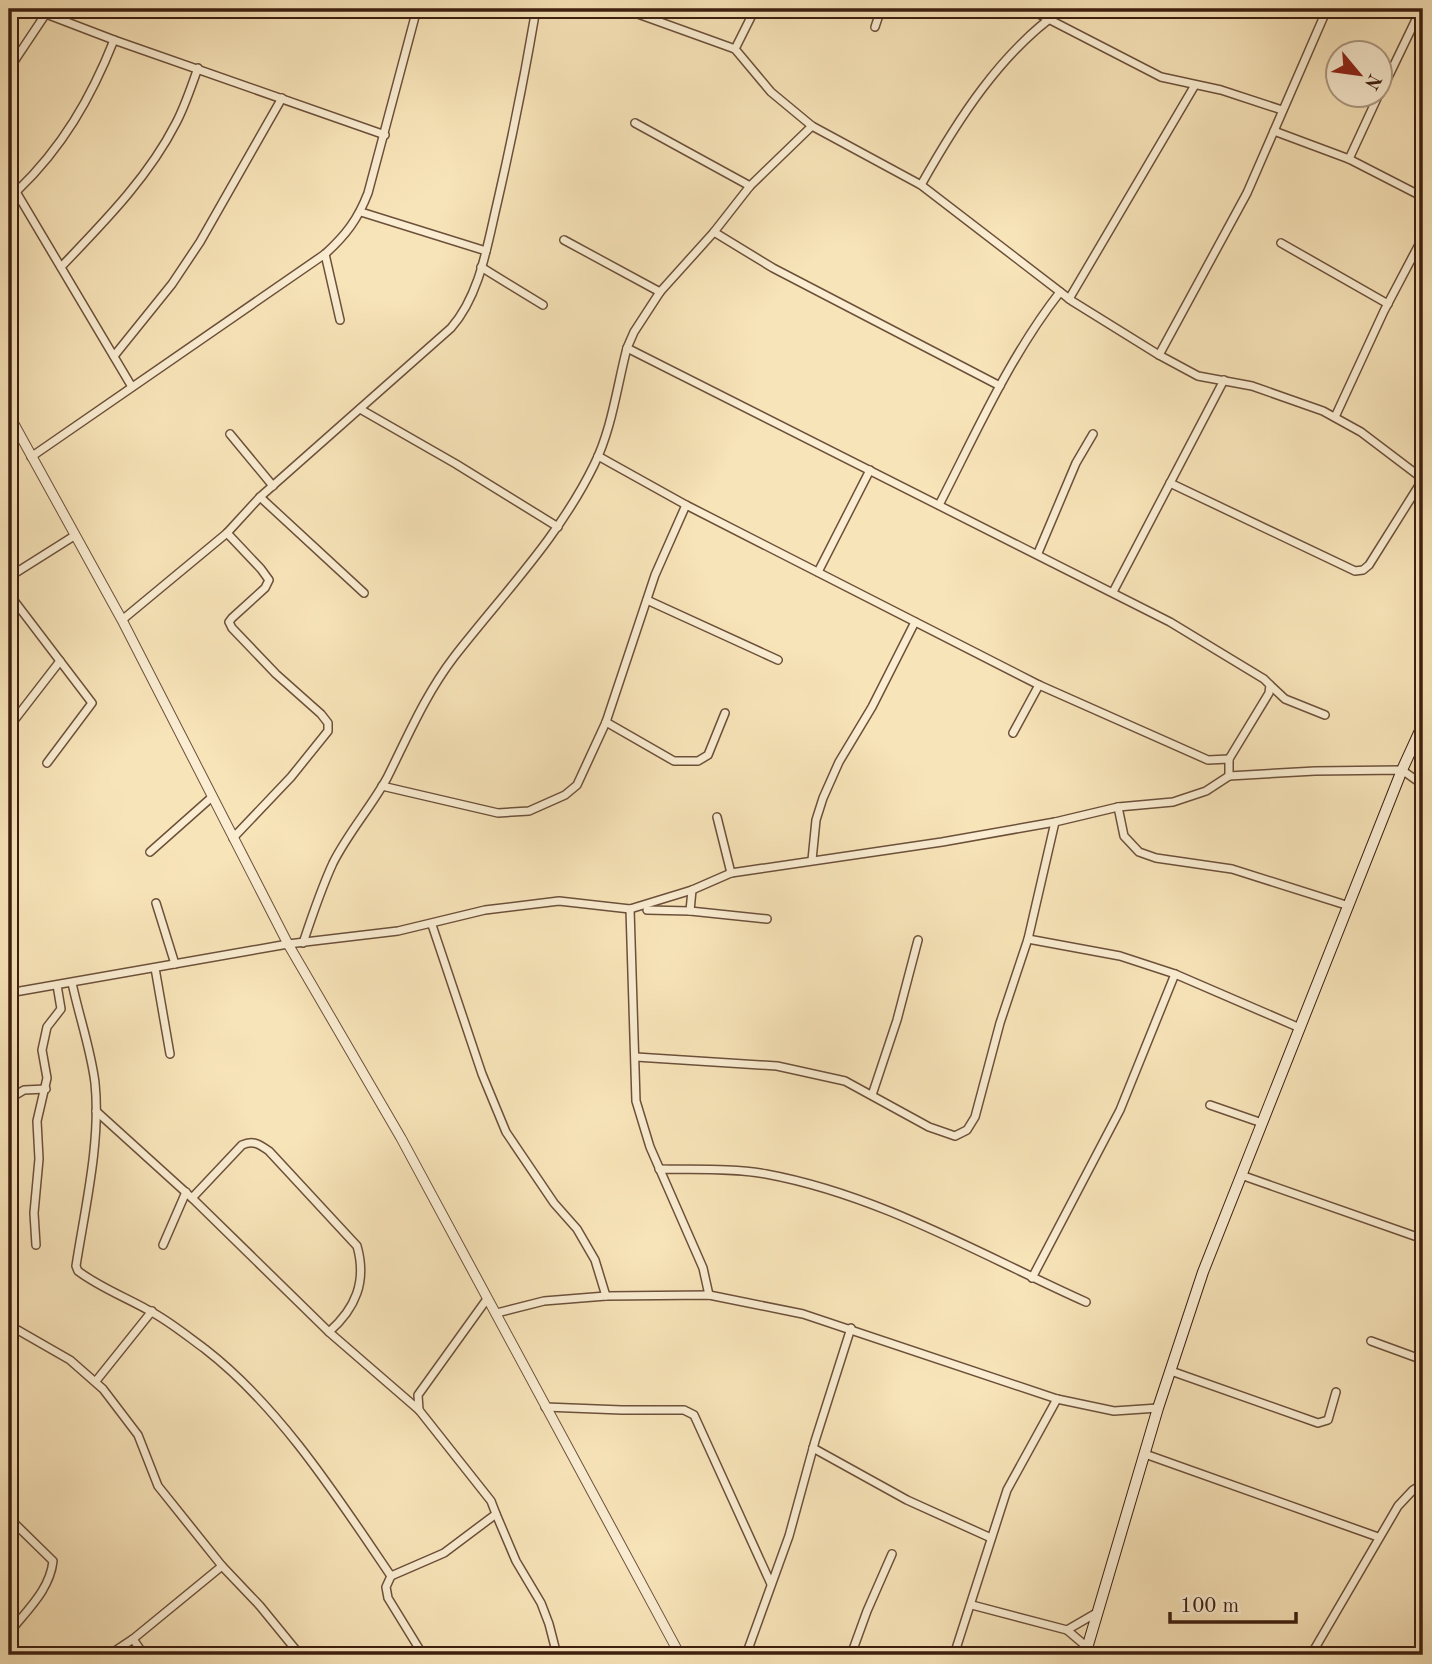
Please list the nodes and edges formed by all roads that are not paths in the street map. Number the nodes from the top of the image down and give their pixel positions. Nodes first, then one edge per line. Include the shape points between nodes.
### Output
1 (416, 9) edge
2 (536, 9) edge
3 (624, 9) edge
4 (755, 9) edge
5 (881, 9) edge
6 (1028, 9) edge
7 (1063, 9) edge
8 (1327, 9) edge
9 (1420, 9) edge
10 (48, 11) edge
11 (642, 12) edge
12 (1047, 19) junction
13 (875, 27) dead end
14 (114, 40) junction
15 (734, 49) junction
16 (1394, 63) edge
17 (198, 68) junction
18 (9, 69) edge
19 (1195, 85) junction
20 (282, 98) junction
21 (1373, 108) edge
22 (1282, 110) junction
23 (635, 123) dead end
24 (812, 126) junction
25 (1274, 131) junction
26 (385, 135) junction
27 (1349, 159) junction
28 (9, 180) edge
29 (921, 185) junction
30 (750, 186) junction
31 (16, 191) junction
32 (1423, 197) edge
33 (361, 212) junction
34 (714, 232) junction
35 (1423, 237) edge
36 (564, 240) dead end
37 (1281, 243) dead end
38 (486, 251) junction
39 (325, 254) junction
40 (61, 267) junction
41 (481, 267) junction
42 (660, 292) junction
43 (1060, 292) junction
44 (1069, 299) junction
45 (1388, 304) junction
46 (543, 305) dead end
47 (340, 320) dead end
48 (627, 348) junction
49 (1159, 355) junction
50 (114, 356) junction
51 (1224, 380) junction
52 (1000, 386) junction
53 (132, 387) junction
54 (360, 409) junction
55 (9, 415) edge
56 (1335, 417) junction
57 (230, 434) dead end
58 (1093, 434) dead end
59 (598, 456) junction
60 (32, 457) junction
61 (870, 470) junction
62 (1170, 483) junction
63 (273, 486) junction
64 (260, 497) junction
65 (686, 505) junction
66 (939, 505) junction
67 (558, 527) junction
68 (227, 533) junction
69 (74, 536) junction
70 (1038, 554) junction
71 (818, 572) junction
72 (9, 577) edge
73 (1113, 592) junction
74 (364, 593) dead end
75 (9, 594) edge
76 (647, 600) junction
77 (122, 620) junction
78 (915, 622) junction
79 (778, 660) dead end
80 (60, 661) junction
81 (1039, 685) junction
82 (1270, 685) junction
83 (725, 712) dead end
84 (1325, 715) dead end
85 (606, 722) junction
86 (1423, 724) edge
87 (9, 727) edge
88 (1013, 733) dead end
89 (1229, 759) junction
90 (47, 763) dead end
91 (1402, 770) junction
92 (1229, 776) junction
93 (1423, 785) edge
94 (382, 786) junction
95 (212, 797) junction
96 (1118, 807) junction
97 (717, 817) dead end
98 (1055, 822) junction
99 (233, 838) junction
100 (150, 852) dead end
101 (812, 860) junction
102 (731, 873) junction
103 (692, 890) junction
104 (156, 903) dead end
105 (1349, 906) junction
106 (630, 909) junction
107 (647, 910) dead end
108 (690, 911) junction
109 (767, 919) dead end
110 (432, 925) junction
111 (1028, 939) junction
112 (918, 940) dead end
113 (303, 943) junction
114 (288, 944) junction
115 (175, 964) junction
116 (155, 968) junction
117 (1175, 974) junction
118 (72, 983) junction
119 (57, 985) junction
120 (9, 993) edge
121 (1300, 1028) junction
122 (170, 1054) dead end
123 (636, 1057) junction
124 (46, 1089) junction
125 (872, 1095) junction
126 (9, 1099) edge
127 (1210, 1105) dead end
128 (96, 1111) junction
129 (1262, 1123) junction
130 (659, 1169) junction
131 (1241, 1175) junction
132 (189, 1195) junction
133 (1423, 1239) edge
134 (36, 1245) dead end
135 (163, 1245) dead end
136 (1032, 1278) junction
137 (709, 1295) junction
138 (606, 1296) junction
139 (487, 1299) junction
140 (1086, 1302) dead end
141 (152, 1311) junction
142 (497, 1313) junction
143 (9, 1325) edge
144 (851, 1328) junction
145 (330, 1332) junction
146 (1371, 1341) dead end
147 (1423, 1360) edge
148 (1171, 1371) junction
149 (96, 1381) junction
150 (1336, 1392) dead end
151 (1057, 1399) junction
152 (545, 1407) junction
153 (1158, 1408) junction
154 (419, 1410) junction
155 (813, 1448) junction
156 (1145, 1454) junction
157 (1423, 1484) edge
158 (496, 1514) junction
159 (9, 1518) edge
160 (1378, 1537) junction
161 (991, 1538) junction
162 (892, 1554) dead end
163 (222, 1566) junction
164 (391, 1576) junction
165 (771, 1584) junction
166 (972, 1605) junction
167 (1098, 1612) junction
168 (1067, 1630) junction
169 (9, 1633) edge
170 (133, 1639) junction
171 (1086, 1651) edge
172 (109, 1655) edge
173 (144, 1655) edge
174 (300, 1655) edge
175 (423, 1655) edge
176 (557, 1655) edge
177 (680, 1655) edge
178 (746, 1655) edge
179 (851, 1655) edge
180 (954, 1655) edge
181 (1311, 1655) edge

1 - 26 street
2 - 38 street
3 - 11 street
4 - 15 street
5 - 13 street
6 - 12 street
7 - 12 street
8 - 22 street
9 - 16 street
10 - 14 street
10 - 18 street
11 - 15 street
12 - 19 street via 1161,77
12 - 29 street via 973,99
14 - 17 street
14 - 31 street via 101,75 63,140
15 - 24 street via 771,92
17 - 20 street
17 - 40 street via 175,125 142,177
19 - 22 street
19 - 44 street
20 - 26 street
20 - 50 street via 200,242
21 - 27 street
22 - 25 street
23 - 30 street
24 - 29 street
24 - 30 street
25 - 27 street
25 - 49 street via 1217,251
26 - 33 street
27 - 32 street
28 - 31 street
29 - 43 street
30 - 34 street
31 - 40 street
33 - 38 street
33 - 39 street via 349,232
34 - 42 street
34 - 52 street via 773,268
35 - 45 street
36 - 42 street
37 - 45 street
38 - 41 street
39 - 47 street
39 - 53 street
40 - 50 street
41 - 46 street
41 - 54 street via 464,313
42 - 48 street
43 - 44 street
43 - 52 street
44 - 49 street
45 - 56 street
48 - 59 street
48 - 61 street
49 - 51 street via 1198,376
50 - 53 street
51 - 56 street via 1278,393
51 - 62 street
52 - 66 street
53 - 60 street
54 - 63 street
54 - 67 street
55 - 60 street
56 - 62 street via 1423,479 1363,570 1355,571
57 - 63 street
58 - 70 street
59 - 65 street
59 - 67 street
60 - 69 street
61 - 66 street
61 - 71 street
62 - 73 street
63 - 64 street
64 - 68 street
64 - 74 street
65 - 71 street
65 - 76 street
66 - 70 street
67 - 94 street via 420,707
68 - 77 street
68 - 99 street via 269,580 232,618 232,628 328,723 328,731 291,777
69 - 72 street
69 - 77 street
70 - 73 street
71 - 78 street
73 - 82 street
75 - 80 street
76 - 79 street
76 - 85 street
77 - 95 street
78 - 81 street
78 - 101 street via 823,798
80 - 87 street
80 - 90 street via 92,703
81 - 88 street
81 - 89 street via 1208,760
82 - 84 street via 1285,699
82 - 89 street
83 - 85 street via 708,755 698,761 674,761
85 - 94 street via 577,785 529,811 486,811
86 - 91 main road
89 - 92 street
91 - 92 street
91 - 93 street
91 - 105 main road
92 - 96 street via 1206,791 1173,802
94 - 113 street via 334,862
95 - 99 street
95 - 100 street
96 - 98 street
96 - 105 street via 1124,836 1139,852 1232,869
97 - 102 street
98 - 101 street
98 - 111 street
99 - 114 street
101 - 102 street
102 - 103 street
103 - 106 street
103 - 108 street
104 - 115 street
105 - 121 main road
106 - 110 street via 559,901 485,911
106 - 123 street
107 - 108 street
108 - 109 street
110 - 113 street
110 - 138 street via 506,1132 577,1229
111 - 117 street via 1120,956
111 - 125 street via 975,1117 967,1130 955,1136 929,1127
112 - 125 street
113 - 114 street
114 - 115 street
114 - 139 street via 401,1138
115 - 116 street
116 - 118 street
116 - 122 street
117 - 121 street
117 - 136 street via 1120,1110
118 - 119 street
118 - 128 street via 95,1082
119 - 120 street
119 - 124 street via 61,1009 47,1027 42,1050
121 - 129 main road
123 - 125 street via 776,1066 845,1081
123 - 130 street via 636,1101
124 - 126 street via 24,1090
124 - 134 street via 37,1121
127 - 129 street
128 - 132 street
128 - 141 street via 76,1266 85,1276
129 - 131 main road
130 - 136 street via 765,1174 821,1189 921,1224
130 - 137 street via 703,1268
131 - 133 street
131 - 148 main road
132 - 135 street
132 - 145 street
132 - 145 street via 242,1145 259,1144 269,1151 357,1246 361,1261 358,1295
136 - 140 street
137 - 138 street
137 - 144 street
138 - 142 street via 544,1301
139 - 142 street
139 - 154 street via 418,1395
141 - 149 street
141 - 164 street via 206,1350 270,1411
142 - 152 street
143 - 149 street via 70,1360
144 - 151 street
144 - 155 street
145 - 154 street
146 - 147 street
148 - 150 street via 1318,1423 1328,1420
148 - 153 main road
149 - 163 street via 138,1435 158,1486
151 - 153 street via 1114,1411
151 - 161 street via 1017,1468
152 - 165 street via 684,1410 694,1415
152 - 177 street
153 - 156 main road
154 - 158 street via 491,1501
155 - 161 street via 907,1500
155 - 165 street
156 - 160 street
156 - 167 main road
157 - 160 street via 1398,1506
158 - 164 street via 444,1553
158 - 176 street via 541,1603
159 - 169 street via 53,1561 44,1588
160 - 181 street
161 - 166 street
162 - 179 street
163 - 170 street
163 - 174 street
164 - 175 street via 388,1598
165 - 178 street
166 - 168 street
166 - 180 street
167 - 168 street
167 - 171 main road
168 - 171 street
170 - 172 street
170 - 173 street

